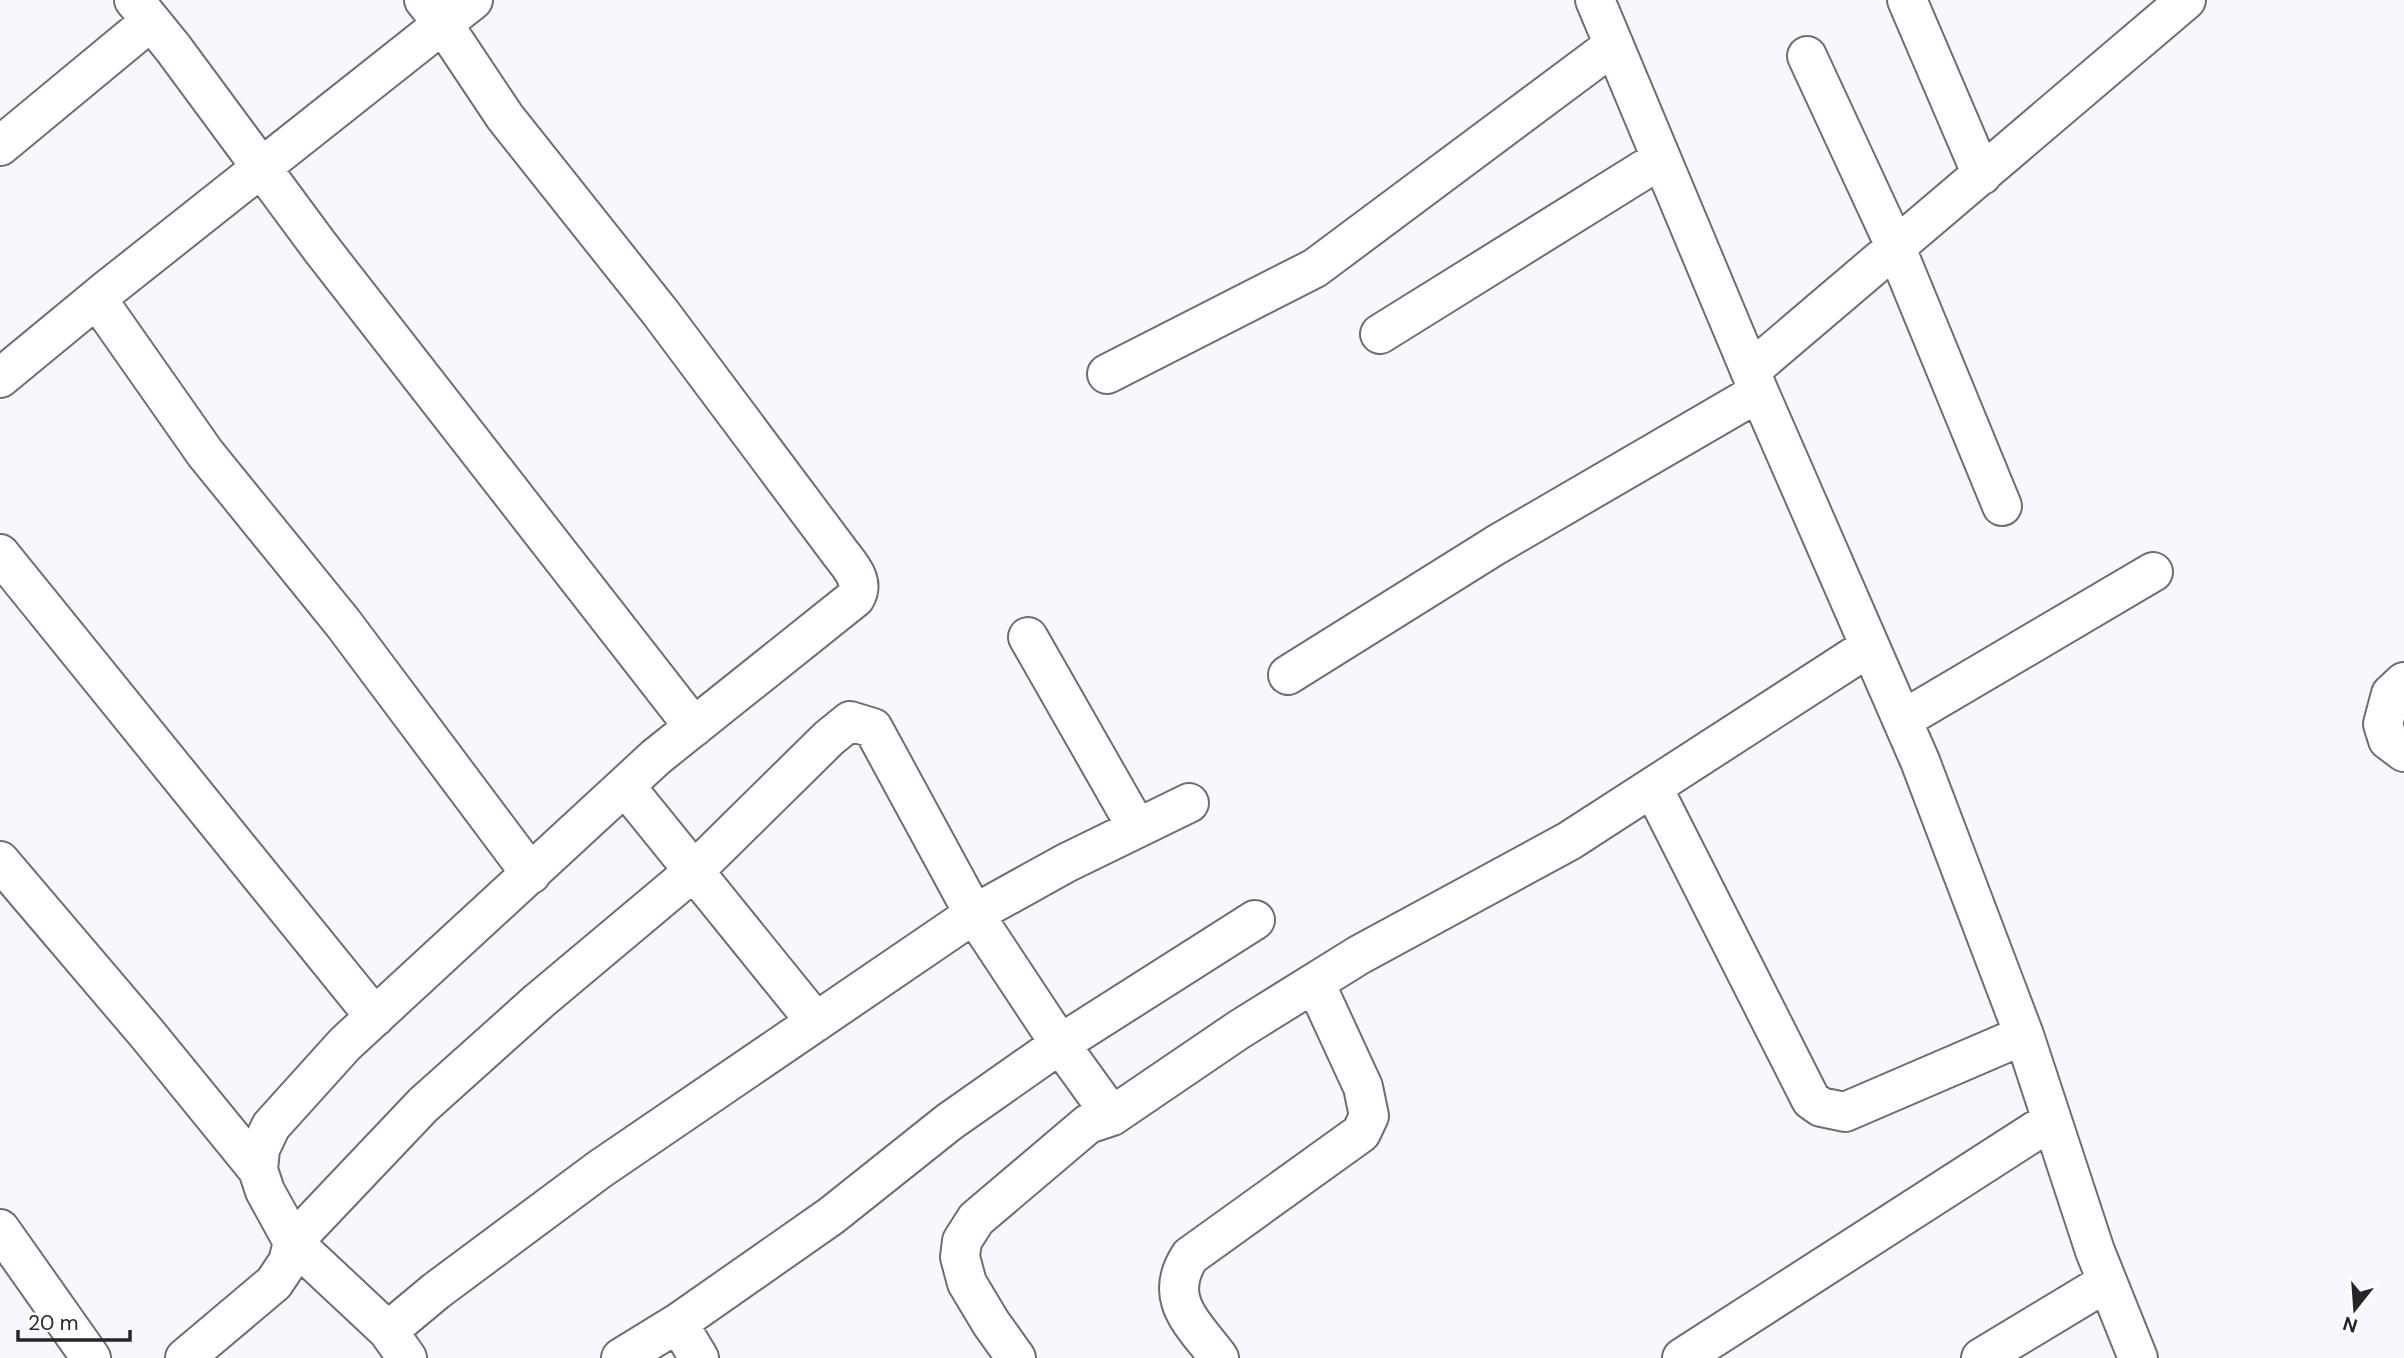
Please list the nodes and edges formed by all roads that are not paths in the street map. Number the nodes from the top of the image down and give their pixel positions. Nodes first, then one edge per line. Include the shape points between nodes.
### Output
1 (473, 0) edge
2 (1595, 0) edge
3 (1907, 0) edge
4 (2186, 0) edge
5 (143, 11) edge
6 (433, 12) edge
7 (1614, 45) junction
8 (1807, 56) dead end
9 (0, 146) edge
10 (1661, 159) junction
11 (261, 167) junction
12 (1982, 175) junction
13 (1896, 248) junction
14 (97, 299) junction
15 (1380, 334) dead end
16 (1107, 374) dead end
17 (0, 377) edge
18 (1755, 382) junction
19 (2002, 506) dead end
20 (0, 554) edge
21 (2153, 572) dead end
22 (1028, 637) dead end
23 (1869, 647) junction
24 (1288, 675) dead end
25 (2404, 682) edge
26 (1902, 720) junction
27 (694, 727) junction
28 (2404, 752) edge
29 (625, 786) junction
30 (1653, 788) junction
31 (1189, 803) dead end
32 (1137, 828) junction
33 (0, 861) edge
34 (694, 871) junction
35 (531, 874) junction
36 (974, 914) junction
37 (1255, 920) dead end
38 (1315, 983) junction
39 (375, 1017) junction
40 (816, 1022) junction
41 (2024, 1035) junction
42 (1060, 1044) junction
43 (1112, 1116) junction
44 (2052, 1120) junction
45 (258, 1170) junction
46 (0, 1229) edge
47 (293, 1242) junction
48 (2107, 1282) junction
49 (678, 1323) junction
50 (397, 1344) edge
51 (91, 1358) edge
52 (185, 1358) edge
53 (621, 1358) edge
54 (699, 1358) edge
55 (1016, 1358) edge
56 (1219, 1358) edge
57 (1682, 1358) edge
58 (1981, 1358) edge
59 (2138, 1358) edge

1 - 6 street
2 - 7 street
3 - 12 street
4 - 12 street
5 - 9 street
5 - 11 street
6 - 11 street
6 - 27 street via 505,117 660,312 858,579 855,598
7 - 10 street
7 - 16 street via 1315,268
8 - 13 street
10 - 15 street
10 - 18 street
11 - 14 street
11 - 27 street
12 - 13 street
13 - 18 street
13 - 19 street
14 - 17 street
14 - 35 street via 205,453 343,623
18 - 23 street
18 - 24 street
20 - 39 street
21 - 26 street
22 - 32 street
23 - 26 street
23 - 30 street
25 - 28 street via 2391,694 2383,724 2388,740
26 - 41 street
27 - 29 street
29 - 34 street
29 - 35 street
30 - 38 street via 1569,841
30 - 41 street via 1811,1100 1821,1107 1845,1112
31 - 32 street
32 - 36 street
33 - 45 street
34 - 36 street via 850,721 873,727
34 - 40 street
34 - 47 street via 423,1105
35 - 39 street
36 - 40 street
36 - 42 street
37 - 42 street
38 - 43 street
38 - 56 street via 1363,1087 1369,1116 1361,1133 1190,1256 1180,1271 1181,1307
39 - 45 street via 271,1126
40 - 50 street via 600,1169 436,1291
41 - 44 street
42 - 43 street
42 - 49 street via 949,1122 831,1216
43 - 55 street via 1088,1124 976,1219 962,1241 960,1257 967,1283
44 - 48 street
44 - 57 street
45 - 47 street
46 - 51 street
47 - 50 street
47 - 52 street via 288,1262 274,1283
48 - 58 street
48 - 59 street
49 - 53 street
49 - 54 street

